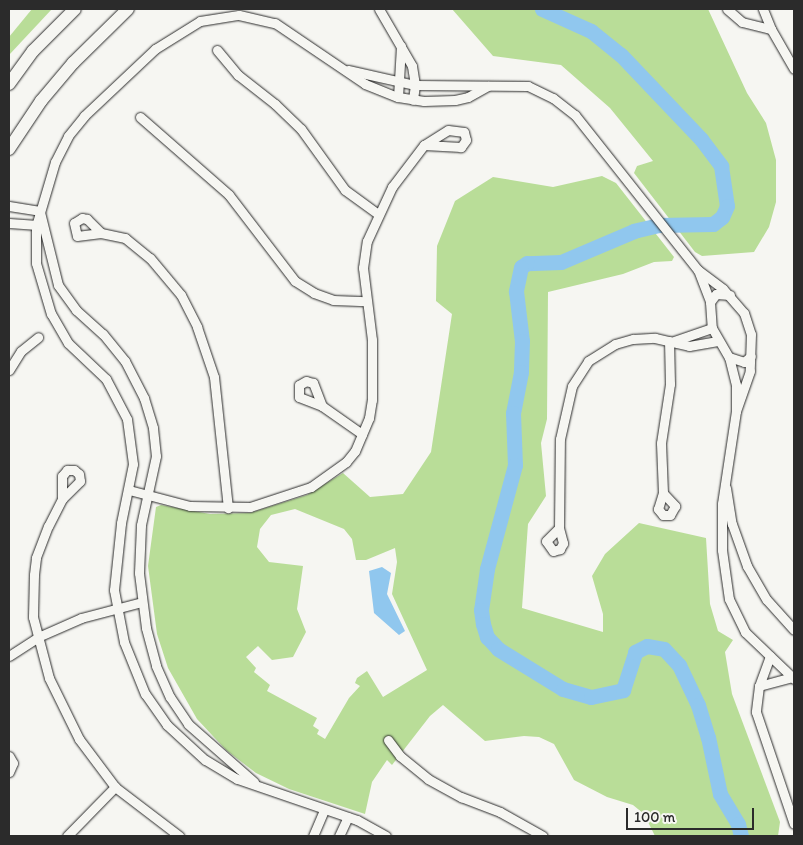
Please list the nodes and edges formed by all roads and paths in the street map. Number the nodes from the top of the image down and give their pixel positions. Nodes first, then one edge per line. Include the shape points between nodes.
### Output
1 (74, 9) edge
2 (128, 9) edge
3 (379, 9) edge
4 (727, 9) edge
5 (763, 9) edge
6 (771, 29) junction
7 (401, 46) junction
8 (217, 50) dead end
9 (345, 69) junction
10 (794, 69) edge
11 (400, 83) junction
12 (9, 84) edge
13 (415, 85) junction
14 (488, 86) junction
15 (398, 97) junction
16 (413, 100) junction
17 (140, 117) dead end
18 (424, 145) dead end
19 (9, 149) edge
20 (9, 206) edge
21 (40, 211) junction
22 (378, 214) junction
23 (9, 223) edge
24 (40, 225) junction
25 (101, 233) dead end
26 (698, 270) junction
27 (730, 296) junction
28 (366, 301) junction
29 (710, 302) junction
30 (712, 328) junction
31 (38, 337) dead end
32 (718, 340) junction
33 (672, 341) junction
34 (751, 356) junction
35 (729, 357) junction
36 (9, 370) edge
37 (322, 406) dead end
38 (736, 411) junction
39 (362, 434) junction
40 (725, 478) junction
41 (130, 490) junction
42 (663, 493) dead end
43 (148, 495) junction
44 (62, 499) dead end
45 (228, 508) junction
46 (559, 528) dead end
47 (142, 602) junction
48 (116, 607) junction
49 (794, 630) edge
50 (38, 637) junction
51 (9, 656) edge
52 (770, 656) junction
53 (793, 678) edge
54 (759, 686) junction
55 (388, 740) dead end
56 (9, 756) edge
57 (9, 772) edge
58 (254, 783) junction
59 (116, 787) junction
60 (324, 810) junction
61 (348, 817) junction
62 (794, 824) edge
63 (163, 832) edge
64 (67, 836) edge
65 (179, 836) edge
66 (313, 836) edge
67 (339, 836) edge
68 (386, 836) edge
69 (543, 836) edge

1 - 12 main road via 33,51
2 - 19 main road via 73,63 41,101
3 - 7 street
4 - 6 street via 742,22
5 - 6 street
6 - 10 street
7 - 11 street
7 - 13 street via 412,66
8 - 22 street via 238,75 301,128 345,190
9 - 11 street
9 - 15 street via 365,84
9 - 21 street via 275,23 239,16 200,21 156,49 84,116 68,136 55,162
11 - 13 street
11 - 15 street
13 - 14 street
13 - 16 street
14 - 16 street via 468,97 454,100
14 - 26 street via 528,86 566,107 582,122
15 - 16 street
17 - 28 street via 229,195 295,281 328,298
18 - 22 street via 399,175
20 - 21 street
21 - 24 street
22 - 28 street via 364,254
23 - 24 street
24 - 41 street via 36,263 51,314 68,343 106,379 127,419 133,450
24 - 43 street via 52,272 65,298 115,346 144,398 156,442
25 - 45 street via 125,238 150,258 181,295 197,327 214,377
26 - 27 street
26 - 29 street
27 - 29 street via 716,294
27 - 34 street via 748,323
28 - 39 street via 372,340 373,386 369,418
29 - 30 street
30 - 32 street
30 - 33 street
31 - 36 street via 21,352
32 - 33 street via 689,346
32 - 35 street
33 - 42 street via 670,384 661,443
33 - 46 street via 648,338 624,341 597,354 579,372 567,402 560,439
34 - 35 street via 744,362
34 - 38 street via 747,385
35 - 38 street via 735,371
37 - 39 street
38 - 40 street
39 - 45 street via 346,462 323,481 281,500
40 - 49 street via 732,524 747,566 767,600
40 - 52 street via 722,550 729,599 745,632
41 - 43 street
41 - 48 street via 121,523 114,590
43 - 45 street via 190,506
43 - 47 street via 139,539
44 - 50 street via 36,558 33,610
47 - 48 street
47 - 58 street via 156,666 178,710 200,735
48 - 50 street via 80,618
48 - 58 street via 129,660 154,710 178,738 205,760 237,778
50 - 51 street
50 - 59 street via 49,678 67,720
52 - 53 street
52 - 54 street
53 - 54 street
54 - 62 street via 756,712
55 - 69 street via 400,756 428,779
56 - 57 street via 13,763
58 - 60 street
59 - 63 street
59 - 64 street
60 - 61 street
60 - 66 street
61 - 67 street
61 - 68 street
63 - 65 street

